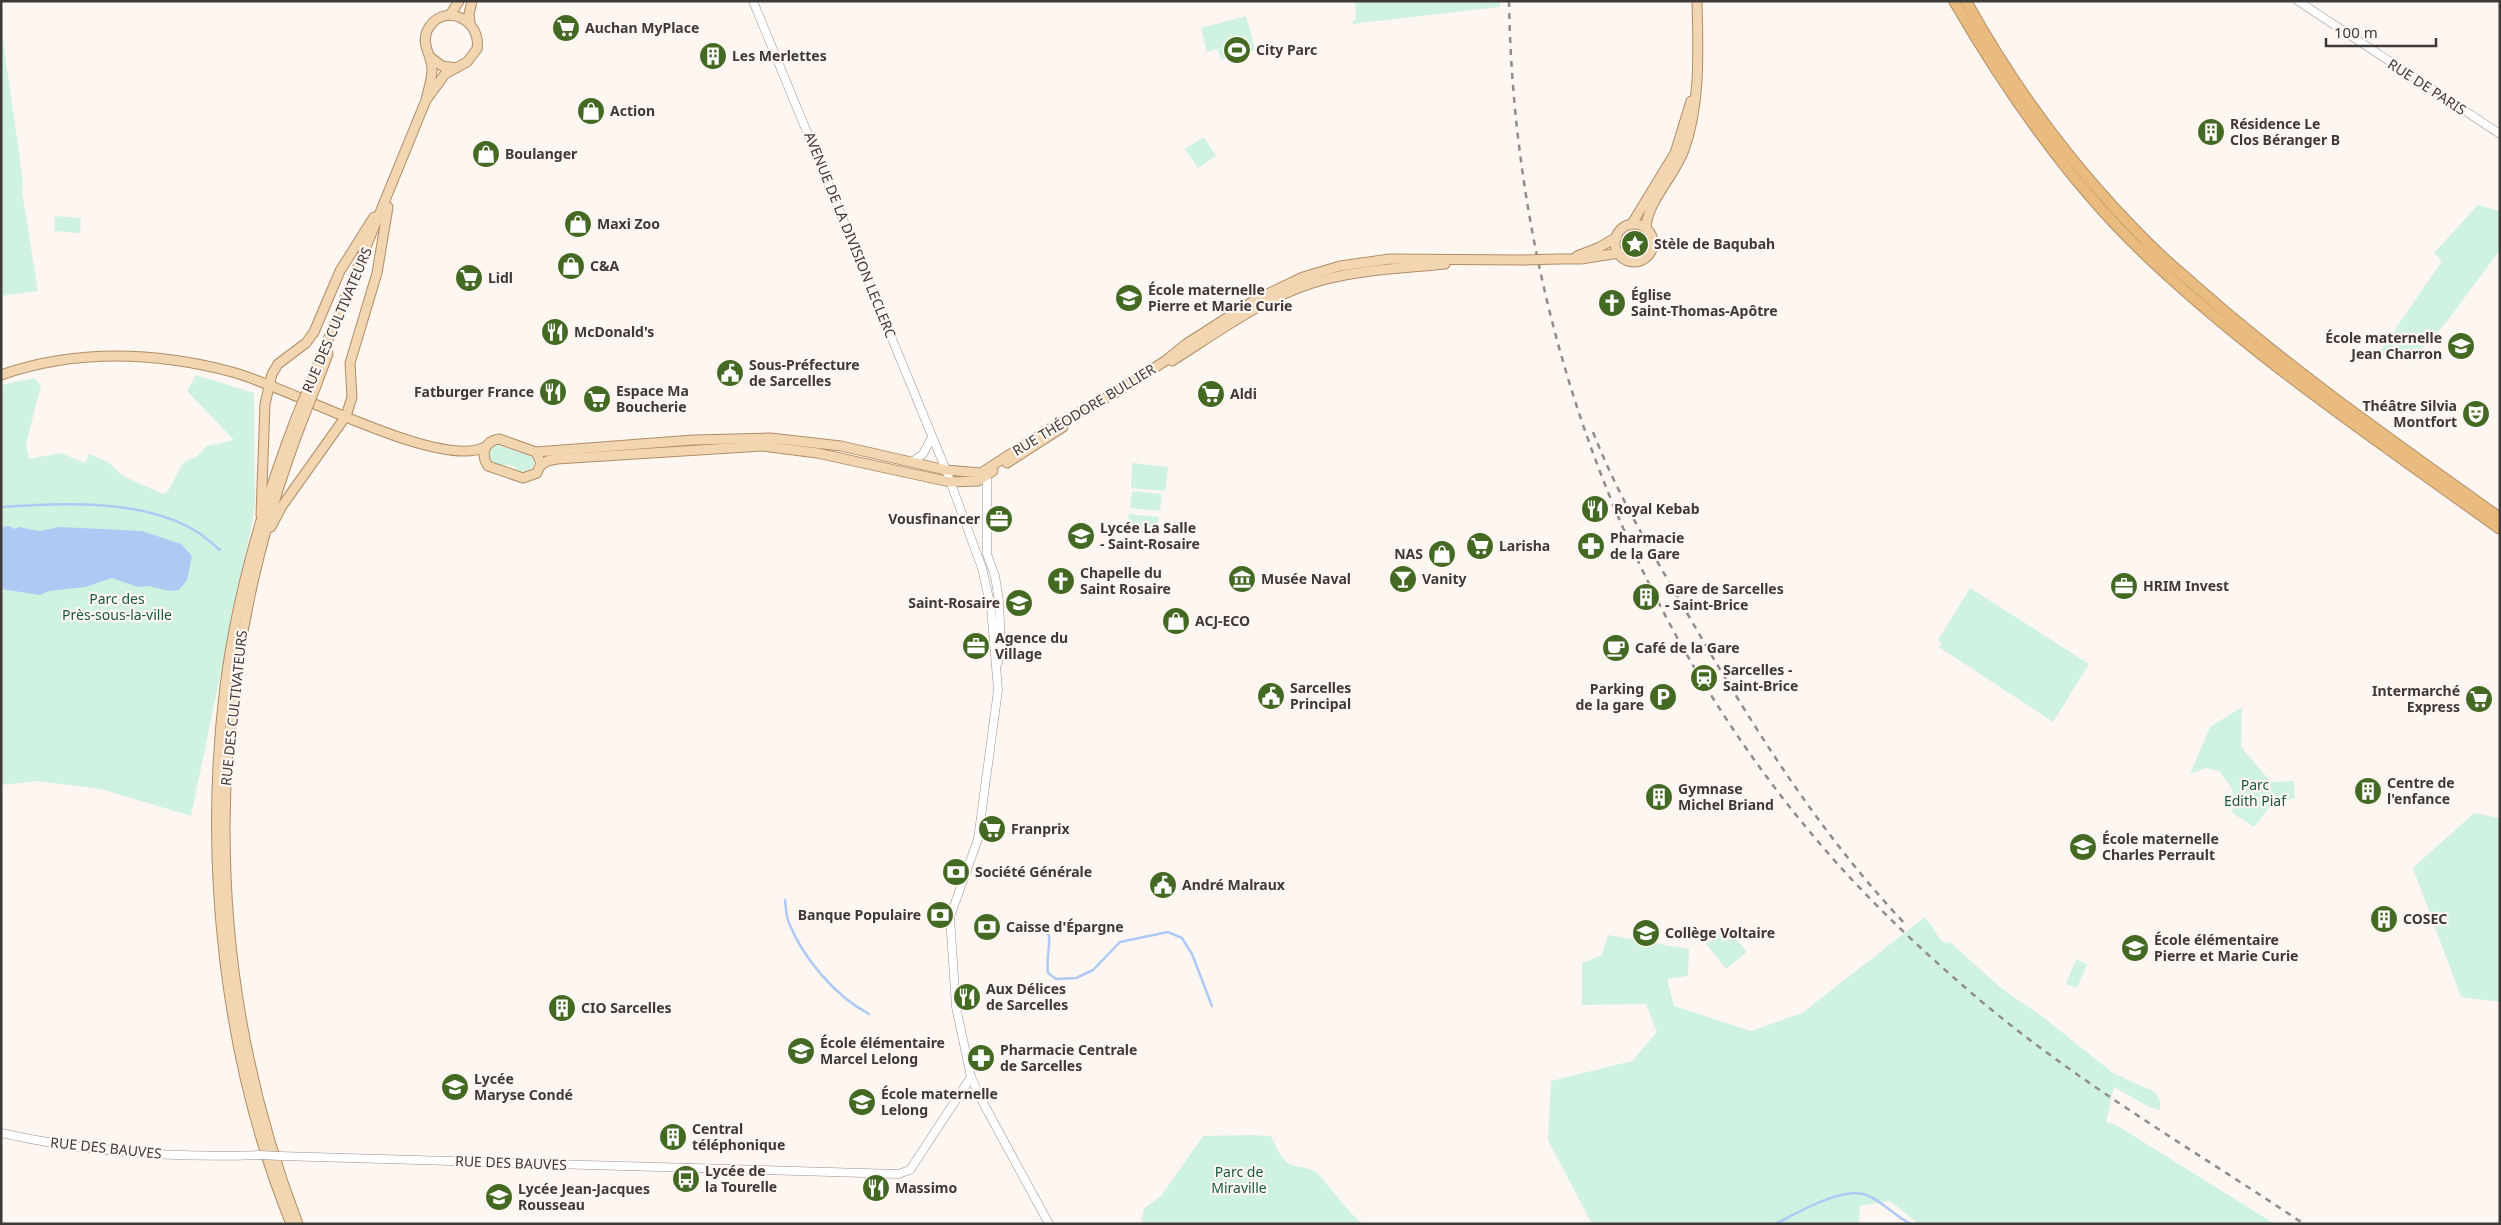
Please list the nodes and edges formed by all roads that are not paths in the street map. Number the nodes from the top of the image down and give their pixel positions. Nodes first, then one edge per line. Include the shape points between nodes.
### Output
1 (459, 1) edge
2 (472, 1) edge
3 (754, 1) edge
4 (1954, 1) edge
5 (1966, 1) edge
6 (2298, 1) edge
7 (1698, 4) edge
8 (450, 16) junction
9 (470, 23) junction
10 (430, 57) junction
11 (456, 68) junction
12 (1696, 76) junction
13 (426, 100) junction
14 (2500, 134) edge
15 (394, 180) junction
16 (1632, 225) junction
17 (1646, 228) junction
18 (1617, 237) junction
19 (2138, 240) junction
20 (1619, 253) junction
21 (2154, 256) junction
22 (1569, 258) junction
23 (1, 375) edge
24 (269, 384) junction
25 (346, 416) junction
26 (300, 419) junction
27 (932, 436) junction
28 (485, 447) junction
29 (461, 452) junction
30 (536, 452) junction
31 (485, 461) junction
32 (912, 462) junction
33 (540, 466) junction
34 (946, 470) junction
35 (985, 473) junction
36 (950, 482) junction
37 (2500, 518) edge
38 (261, 522) junction
39 (2500, 530) edge
40 (262, 543) junction
41 (997, 667) junction
42 (971, 1077) junction
43 (1, 1133) edge
44 (291, 1224) edge
45 (298, 1224) edge
46 (1049, 1224) edge

1 - 8 main road
2 - 9 main road via 468,14
3 - 27 main road, AVENUE DE LA DIVISION LECLERC
4 - 19 highway via 2000,77 2080,183
5 - 19 highway via 2028,100
6 - 14 main road, RUE DE PARIS
7 - 12 main road
8 - 9 main road via 462,17
8 - 10 main road via 435,22 427,33 426,47
9 - 11 main road via 476,33 477,49 471,58
10 - 11 main road via 442,66
10 - 13 main road via 432,73
11 - 13 main road via 441,78
12 - 16 main road via 1686,121 1674,153
12 - 17 main road via 1694,114 1686,143 1673,174 1649,208
13 - 15 main road
15 - 24 main road via 340,271 314,332 274,369
15 - 25 main road via 377,273 350,363 352,397
15 - 26 main road, RUE DES CULTIVATEURS, bridge
16 - 17 main road
16 - 18 main road via 1622,229
17 - 20 main road via 1653,241 1649,255 1633,262
18 - 20 main road
18 - 22 main road, RUE THÉODORE BULLIER
19 - 21 highway
20 - 22 main road, RUE THÉODORE BULLIER
21 - 37 highway via 2250,333
21 - 39 highway via 2231,330
22 - 35 main road, RUE THÉODORE BULLIER, bridge via 1390,259 1340,266 1303,276 1255,300 1108,398 1049,429
23 - 24 main road via 56,361 98,355 133,356 216,368
24 - 25 main road
24 - 38 main road via 263,424
25 - 29 main road via 407,439
25 - 40 main road via 282,506
26 - 38 main road, RUE DES CULTIVATEURS
26 - 40 main road, RUE DES CULTIVATEURS
27 - 32 main road via 923,454
27 - 34 main road, AVENUE DE LA DIVISION LECLERC
28 - 29 main road
28 - 30 main road via 499,439
28 - 31 main road
29 - 31 main road
30 - 32 main road via 693,440 770,438 847,447
30 - 33 main road
31 - 33 main road via 493,469 524,478 534,475
32 - 34 main road
33 - 36 main road via 557,460 762,446 817,453
34 - 35 main road
34 - 36 main road, AVENUE DE LA DIVISION LECLERC
35 - 36 main road via 978,481
35 - 41 main road via 987,554 1000,600
36 - 41 main road, AVENUE DE LA DIVISION LECLERC via 982,568 991,608
38 - 44 main road, RUE DES CULTIVATEURS via 242,595 225,686 219,764 218,865 224,950 240,1054 257,1125
40 - 45 main road, RUE DES CULTIVATEURS via 242,628 230,728 224,832 226,895 235,986 251,1075 270,1145
41 - 42 main road via 998,690 978,838 950,917 956,1007
42 - 43 main road, RUE DES BAUVES, bridge via 910,1170 898,1174 260,1155 163,1155 72,1146
42 - 46 main road

